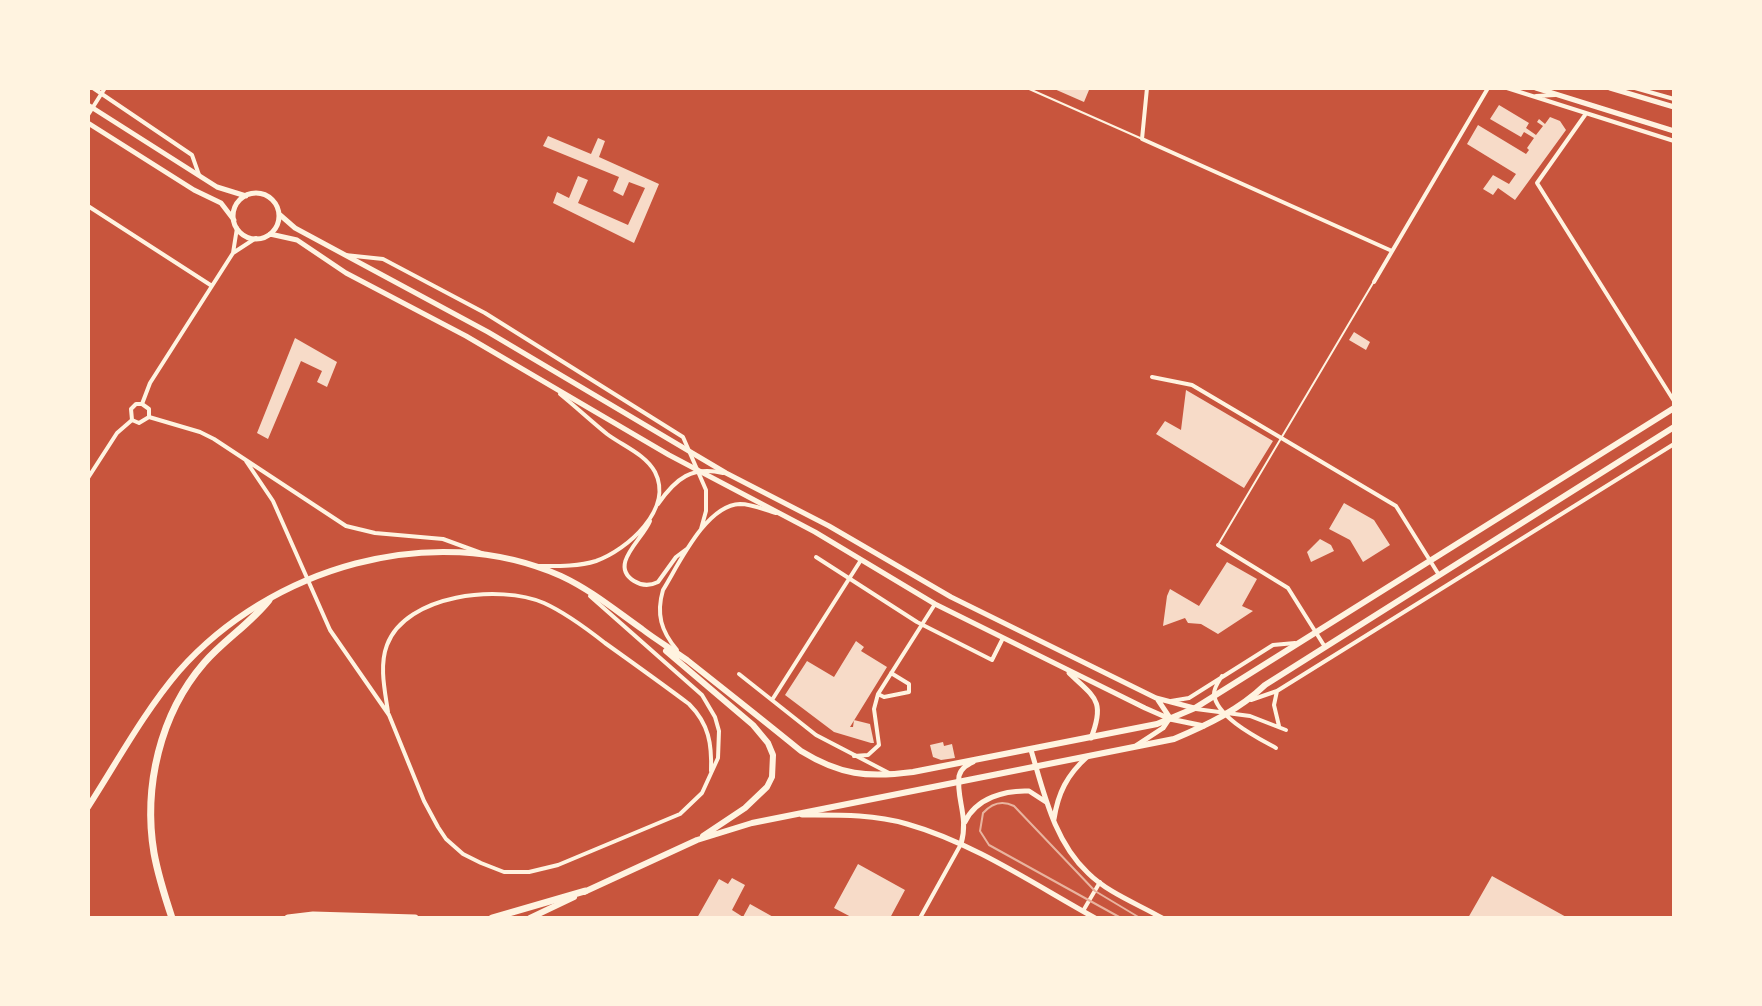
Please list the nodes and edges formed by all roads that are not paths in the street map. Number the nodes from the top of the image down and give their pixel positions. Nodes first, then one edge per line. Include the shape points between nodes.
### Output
1 (93, 88) edge
2 (1027, 88) edge
3 (1147, 88) edge
4 (1488, 88) edge
5 (1507, 88) edge
6 (1536, 88) edge
7 (1610, 88) edge
8 (1635, 88) edge
9 (103, 91) edge
10 (1557, 95) junction
11 (1530, 96) junction
12 (1674, 99) edge
13 (90, 107) edge
14 (1674, 107) edge
15 (88, 115) edge
16 (1585, 115) junction
17 (88, 123) edge
18 (1674, 131) edge
19 (1142, 139) junction
20 (1674, 141) edge
21 (199, 175) junction
22 (246, 196) junction
23 (88, 206) edge
24 (279, 214) junction
25 (234, 220) junction
26 (237, 228) junction
27 (270, 234) junction
28 (256, 238) junction
29 (1392, 251) junction
30 (233, 253) junction
31 (345, 255) junction
32 (1374, 282) joint
33 (212, 286) junction
34 (1152, 377) dead end
35 (555, 390) junction
36 (1674, 401) edge
37 (142, 404) junction
38 (1674, 408) edge
39 (149, 417) junction
40 (132, 420) junction
41 (1674, 427) edge
42 (1283, 437) junction
43 (1674, 444) edge
44 (690, 451) junction
45 (246, 461) junction
46 (698, 471) junction
47 (726, 473) junction
48 (88, 478) edge
49 (657, 506) junction
50 (786, 516) junction
51 (650, 519) junction
52 (701, 529) junction
53 (691, 545) junction
54 (1218, 545) joint
55 (487, 555) junction
56 (816, 557) dead end
57 (861, 560) junction
58 (1430, 561) junction
59 (534, 566) junction
60 (1439, 575) junction
61 (850, 578) junction
62 (580, 586) junction
63 (269, 600) junction
64 (935, 604) junction
65 (922, 625) junction
66 (1357, 627) junction
67 (641, 629) junction
68 (1348, 632) junction
69 (1316, 633) junction
70 (1364, 637) junction
71 (1003, 638) junction
72 (1301, 643) junction
73 (1355, 643) junction
74 (1325, 647) junction
75 (684, 658) junction
76 (1066, 669) junction
77 (891, 673) junction
78 (739, 674) dead end
79 (1223, 674) junction
80 (1277, 691) junction
81 (878, 694) junction
82 (1214, 697) junction
83 (1156, 698) junction
84 (772, 700) junction
85 (1167, 701) junction
86 (1248, 701) junction
87 (1195, 708) junction
88 (1227, 714) junction
89 (389, 715) junction
90 (1170, 719) junction
91 (1204, 726) junction
92 (1279, 726) junction
93 (1286, 730) dead end
94 (1091, 738) junction
95 (1134, 747) junction
96 (1276, 748) dead end
97 (1031, 750) junction
98 (853, 756) junction
99 (1087, 757) junction
100 (978, 760) junction
101 (1036, 767) junction
102 (711, 774) junction
103 (894, 774) junction
104 (960, 783) junction
105 (1047, 803) junction
106 (88, 807) edge
107 (789, 815) junction
108 (965, 822) junction
109 (1054, 824) junction
110 (697, 840) junction
111 (961, 844) junction
112 (1100, 882) junction
113 (585, 891) junction
114 (1083, 911) junction
115 (172, 918) edge
116 (288, 918) edge
117 (415, 918) edge
118 (492, 918) edge
119 (530, 918) edge
120 (920, 918) edge
121 (1095, 918) edge
122 (1162, 918) edge

1 - 9 street
2 - 19 lane
3 - 19 street
4 - 29 street
5 - 11 street
6 - 10 street
7 - 14 street
8 - 12 street
9 - 13 street
9 - 21 street via 192,155
10 - 11 street
10 - 18 street
11 - 16 street
13 - 15 street
13 - 21 street
16 - 20 street
16 - 36 street via 1537,183
17 - 25 street via 221,203
19 - 29 street
21 - 22 street
22 - 24 street via 260,193 270,198
22 - 25 street via 234,209
23 - 33 street
24 - 27 street
24 - 31 street
25 - 26 street
26 - 28 street
26 - 30 street
27 - 28 street
27 - 35 street via 297,240
28 - 30 street
29 - 32 street
30 - 33 street
31 - 44 street
31 - 44 street via 383,259 485,313 683,437
32 - 42 lane
33 - 37 street
34 - 42 street via 1192,385
35 - 46 street
35 - 49 street via 649,465 657,479
37 - 39 street
37 - 40 street via 131,409
38 - 58 main road
39 - 40 street via 139,423
39 - 45 street via 200,432
40 - 48 street via 117,433
41 - 60 main road
42 - 54 lane
42 - 58 street via 1396,506
43 - 70 street
44 - 46 street
44 - 47 street
45 - 55 street via 346,526 443,539
45 - 89 street via 273,501 330,630
46 - 47 street
46 - 49 street via 681,476
46 - 50 street
46 - 52 street via 707,500
47 - 83 street via 951,597
49 - 51 street
50 - 52 street via 734,505 715,512
50 - 57 street
51 - 53 street via 624,561 635,582 658,582
51 - 59 street via 607,557
52 - 53 street
53 - 75 street via 660,600 663,630
54 - 69 street via 1288,588
55 - 59 main road
55 - 63 main road via 407,554 326,573
56 - 61 street
57 - 61 street
57 - 64 street
58 - 60 street
58 - 69 main road
59 - 62 main road
60 - 66 main road
61 - 65 street
61 - 84 street
62 - 67 main road
62 - 102 street via 709,705 720,744
63 - 106 main road via 202,648 179,672
63 - 115 highway via 194,676 165,730 152,785 151,833
64 - 65 street
64 - 71 street
65 - 71 street via 992,660
65 - 77 street
66 - 68 main road
66 - 70 street
67 - 75 main road
67 - 110 main road via 753,725 773,755 772,777 756,800
68 - 73 street
68 - 74 main road
69 - 72 main road
69 - 74 street
70 - 73 street
71 - 76 street
72 - 79 street via 1273,645
72 - 82 main road
73 - 80 street
74 - 86 main road
75 - 103 main road via 820,763 850,774
76 - 90 street
76 - 94 street via 1096,700
77 - 81 street
77 - 81 street via 909,684 909,692
78 - 84 street
79 - 82 street
79 - 85 street via 1189,698
80 - 86 street
80 - 92 street via 1273,701
81 - 98 street via 874,709 879,745 868,755
82 - 87 main road
82 - 88 street
83 - 85 street
83 - 90 street
84 - 98 street
85 - 87 street
86 - 88 main road
87 - 88 street
87 - 90 main road
88 - 91 main road
88 - 92 street
88 - 96 street via 1234,724
89 - 102 street via 424,801 446,839 463,854 504,872 558,865 680,814 702,793
89 - 102 street via 383,659 393,632 413,613 463,597 536,601 574,620 689,704 709,735
90 - 91 street
90 - 94 main road
90 - 95 street
91 - 95 main road
92 - 93 street
94 - 97 main road
95 - 99 main road
97 - 100 main road
97 - 101 street
98 - 103 street
99 - 101 main road
99 - 109 street via 1060,790
100 - 103 main road
100 - 104 street via 961,771
101 - 104 main road
101 - 105 street
104 - 107 main road
104 - 108 street
105 - 108 street via 1029,791 998,795 975,808
105 - 109 street
107 - 110 main road
107 - 111 street via 889,820
108 - 111 street
109 - 112 street via 1087,873
110 - 113 main road
111 - 114 street
111 - 120 street
112 - 114 street
112 - 122 street
113 - 118 highway
113 - 119 main road
114 - 121 street
116 - 117 highway

